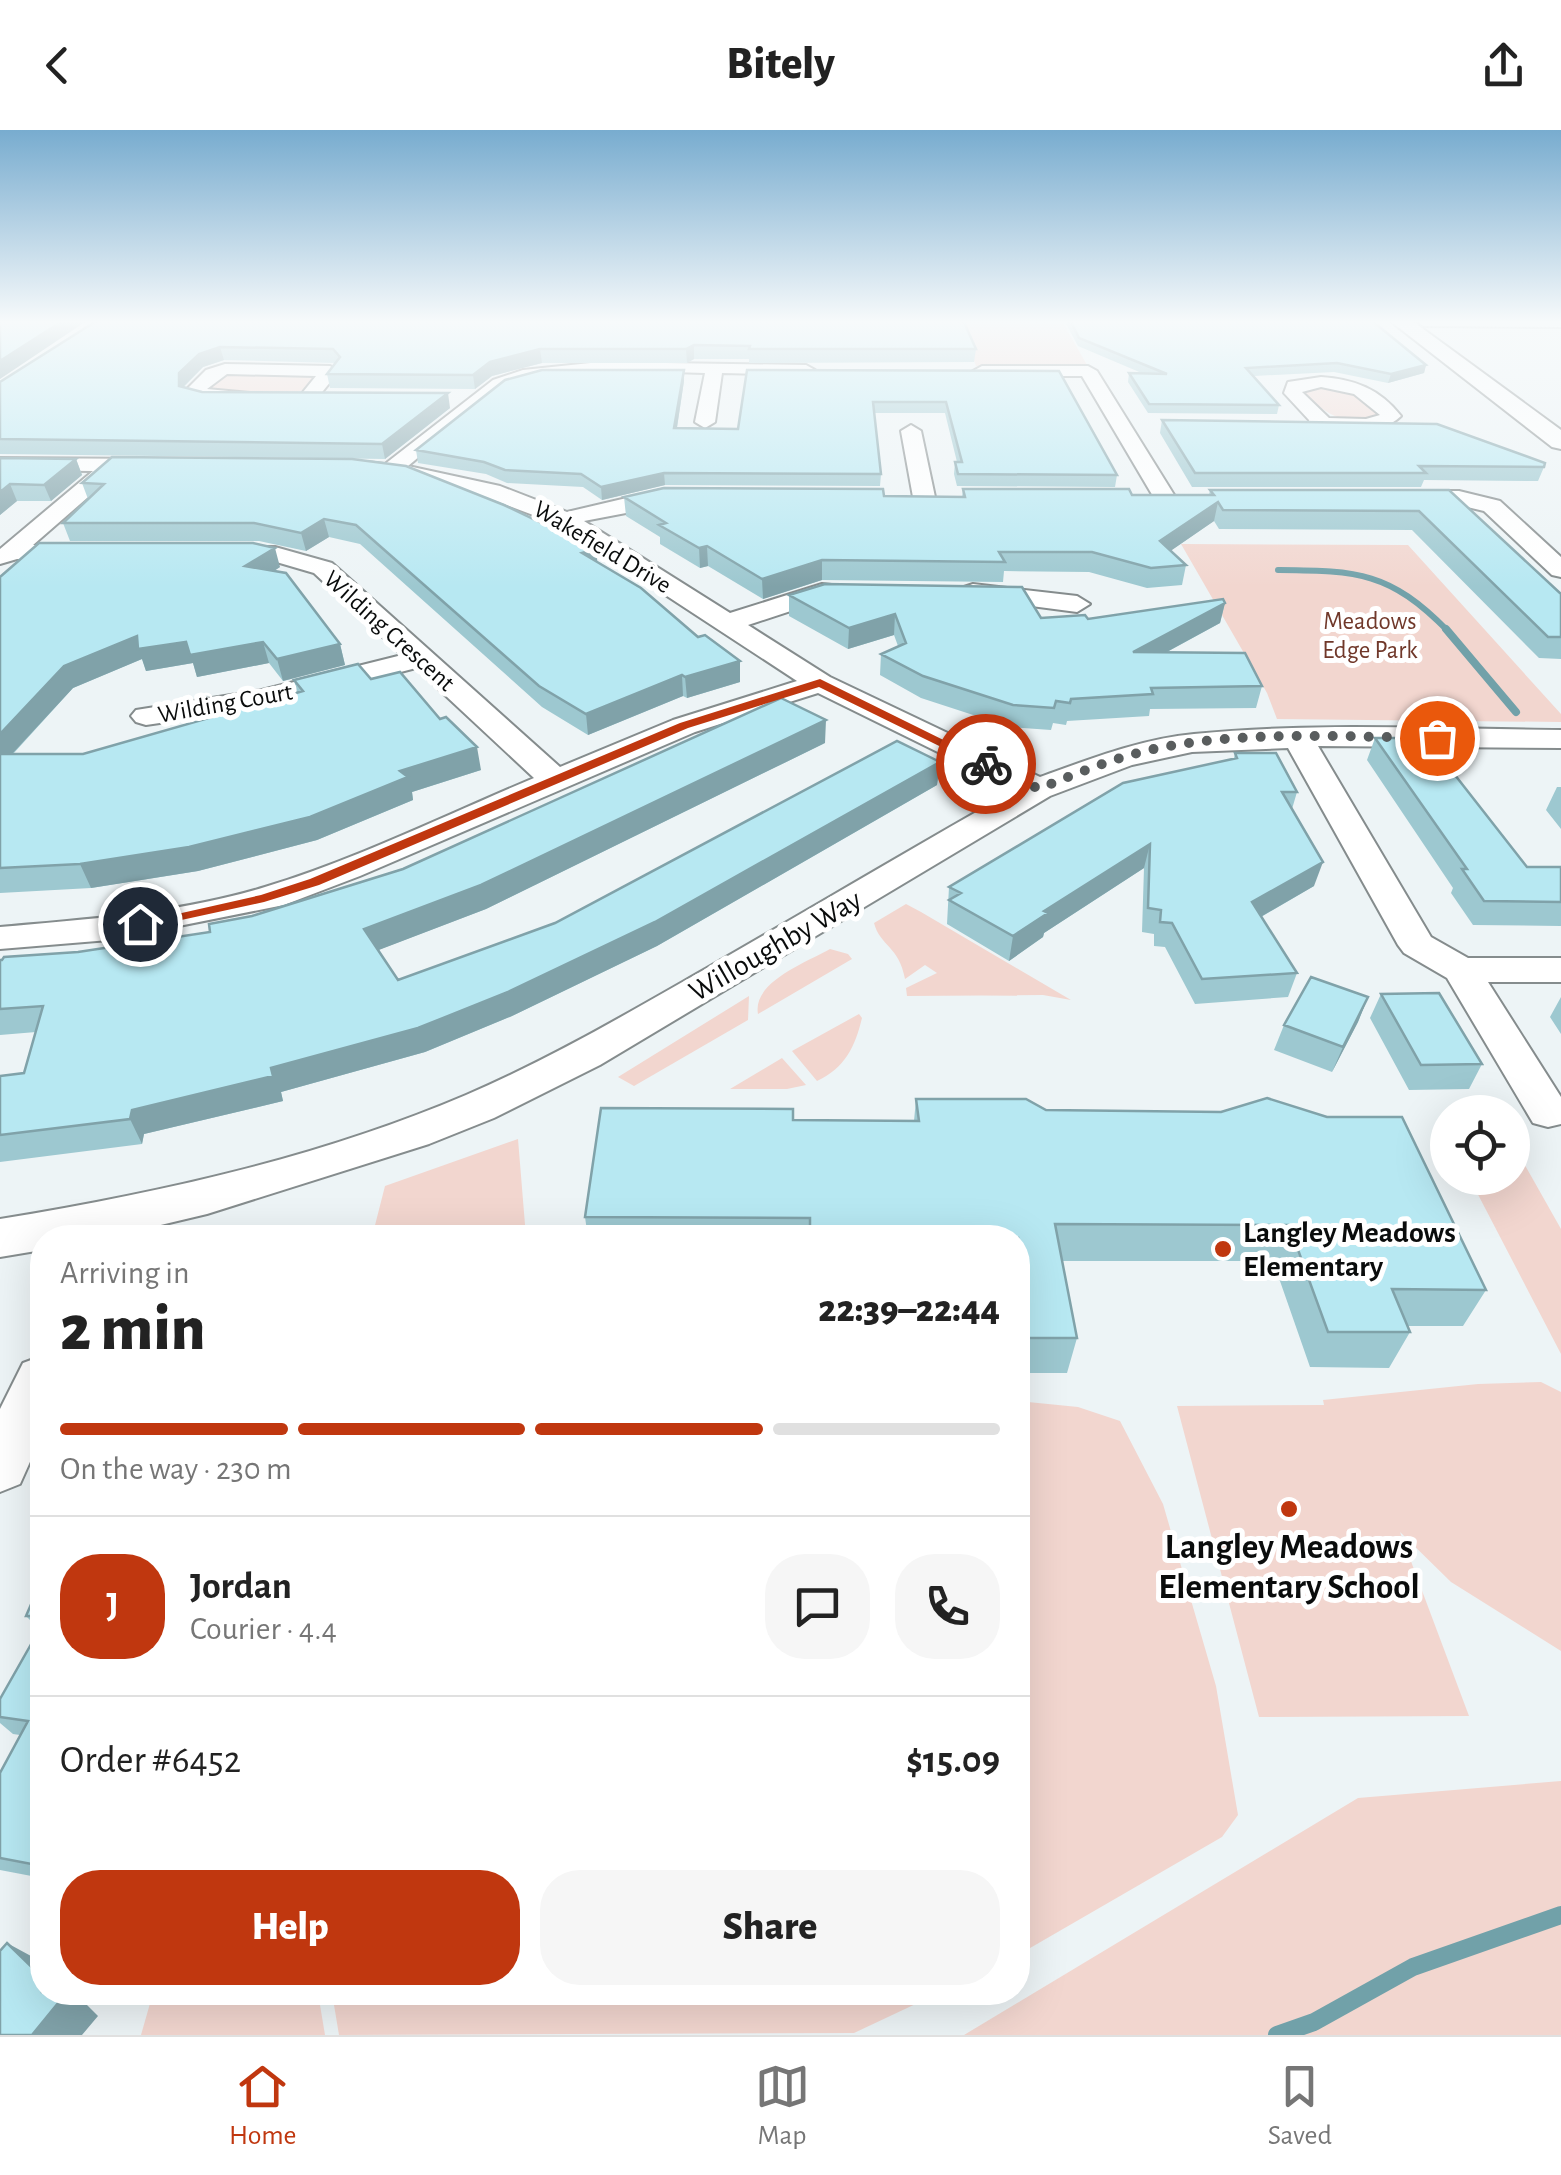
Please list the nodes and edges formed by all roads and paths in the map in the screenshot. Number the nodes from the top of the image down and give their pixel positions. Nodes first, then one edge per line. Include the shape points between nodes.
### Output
1 (467, 409) edge
2 (707, 409) edge
3 (1113, 409) edge
4 (1517, 409) edge
5 (705, 422) dead end
6 (1122, 423) junction
7 (1150, 423) dead end
8 (1299, 424) edge
9 (1323, 424) edge
10 (911, 431) dead end
11 (1561, 442) edge
12 (0, 464) edge
13 (112, 465) junction
14 (187, 466) edge
15 (337, 467) edge
16 (390, 470) junction
17 (701, 496) edge
18 (924, 497) edge
19 (1192, 498) edge
20 (1382, 498) edge
21 (565, 518) junction
22 (112, 552) edge
23 (186, 552) edge
24 (6, 556) edge
25 (1561, 570) edge
26 (861, 592) edge
27 (940, 592) edge
28 (1077, 604) dead end
29 (728, 622) junction
30 (421, 658) junction
31 (820, 683) junction
32 (146, 716) dead end
33 (1297, 737) junction
34 (1561, 739) edge
35 (557, 782) junction
36 (1039, 789) junction
37 (0, 938) edge
38 (1461, 970) junction
39 (1561, 970) edge
40 (1548, 1112) dead end
41 (127, 1225) edge
42 (30, 1235) edge
43 (0, 1238) edge
44 (30, 1403) edge
45 (0, 1466) edge

1 - 16 street
2 - 5 street
3 - 6 street
4 - 11 main road
6 - 7 street
6 - 19 street via 1156,498
8 - 9 street
10 - 18 street
12 - 13 street
13 - 14 street
13 - 24 street
15 - 16 street, Wakefield Drive
16 - 21 street, Wakefield Drive via 478,484
17 - 21 street via 665,496
20 - 25 street via 1480,500
21 - 29 street, Wakefield Drive
22 - 24 street
23 - 30 street, Wilding Crescent via 259,552 318,564
26 - 29 street via 822,592
27 - 28 street
29 - 31 street, Wakefield Drive
30 - 32 street, Wilding Court via 263,700
30 - 35 street, Wilding Crescent
31 - 35 street via 684,726
31 - 36 street, Wakefield Drive
33 - 34 street, Willoughby Way
33 - 36 street, Willoughby Way via 1156,749
33 - 38 street via 1417,945
35 - 37 street via 270,896 155,922
36 - 41 street, Willoughby Way via 544,1077 440,1122
38 - 39 street
38 - 40 street
42 - 43 street, Willoughby Way
44 - 45 street

